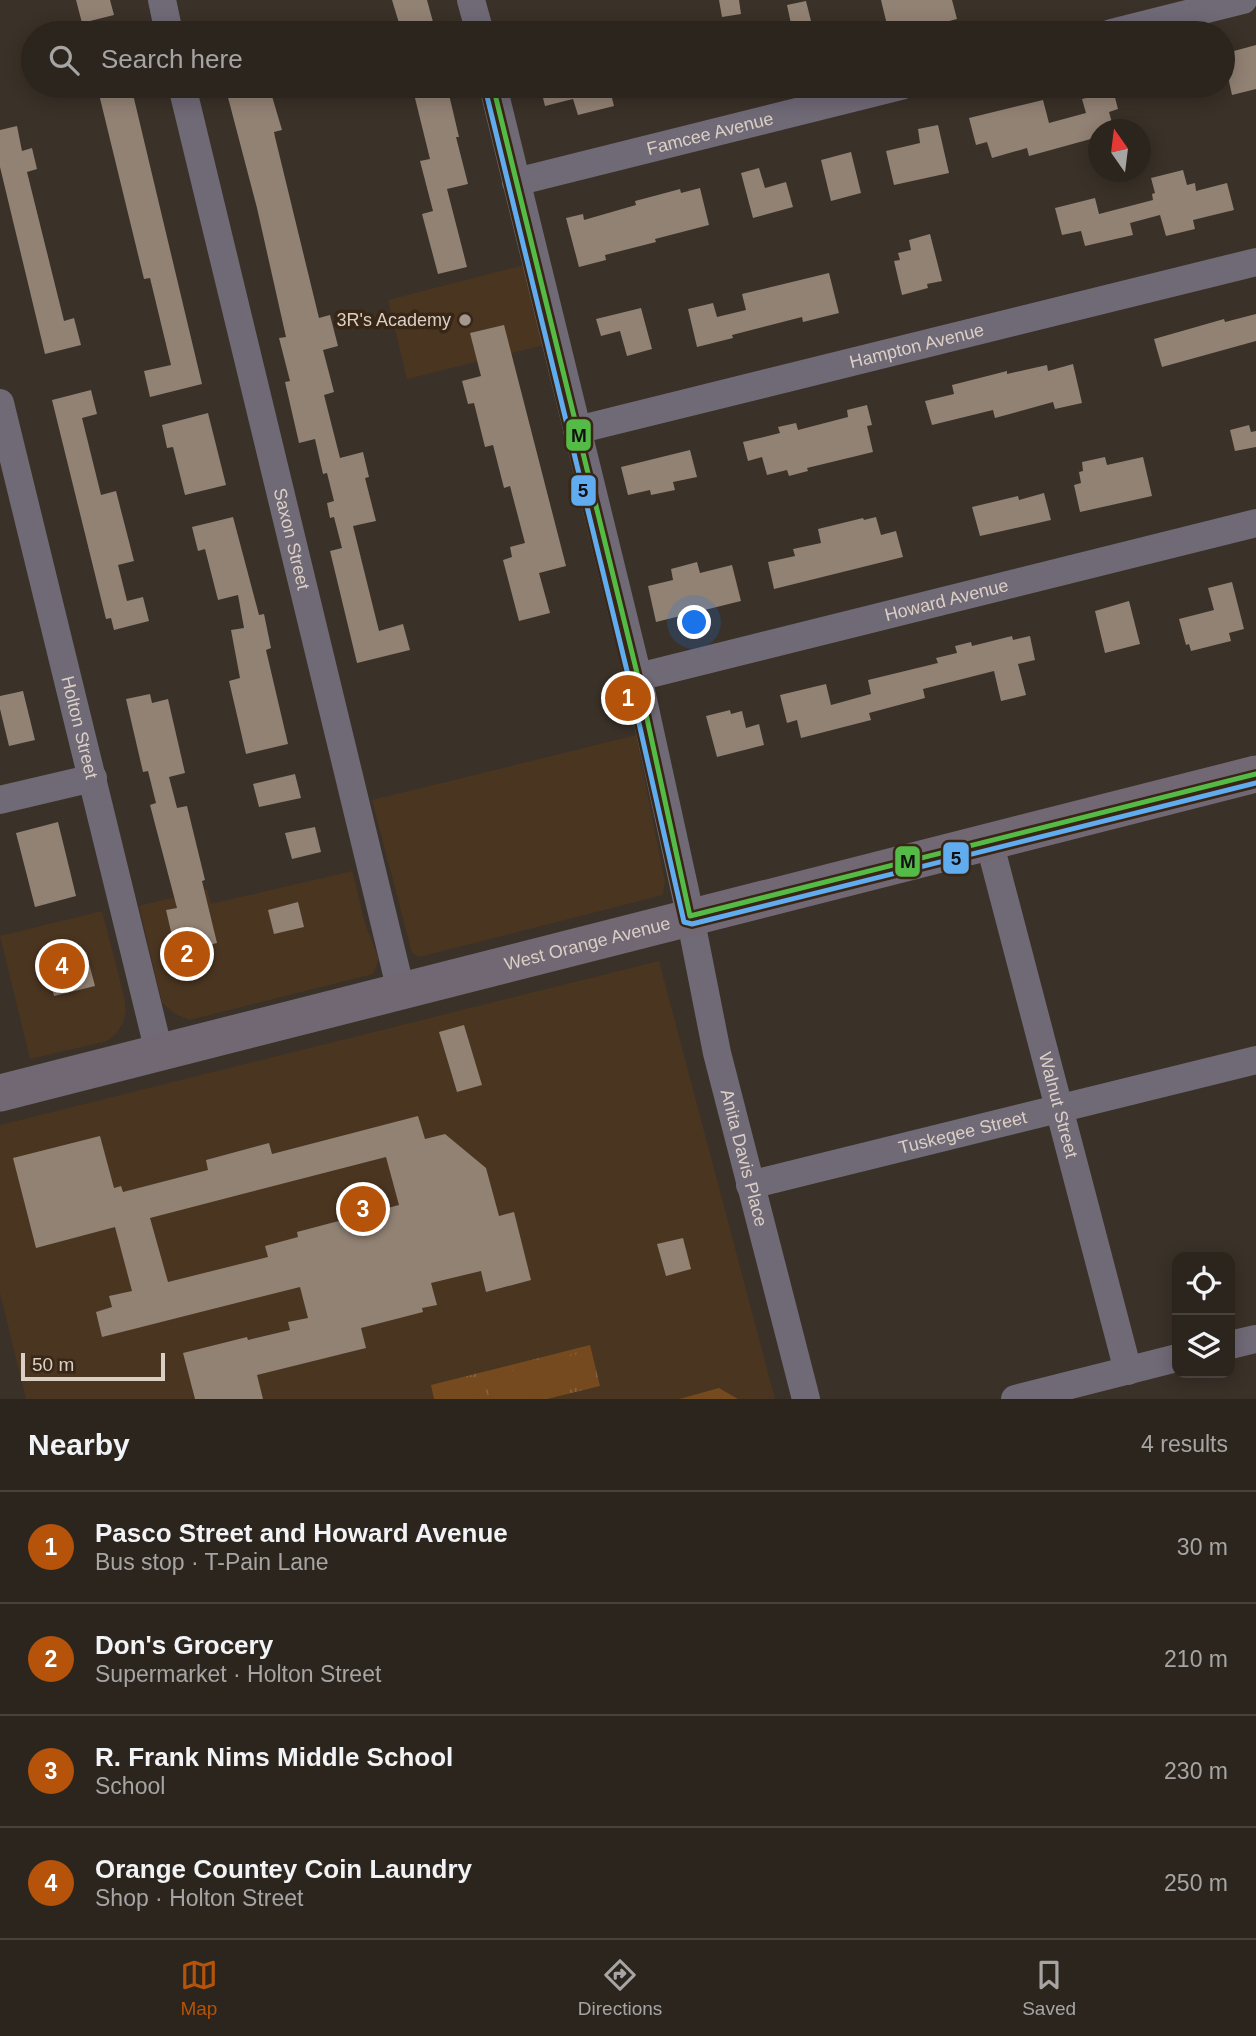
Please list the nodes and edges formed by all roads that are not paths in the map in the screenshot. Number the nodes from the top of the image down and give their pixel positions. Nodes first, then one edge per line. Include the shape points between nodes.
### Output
1 (162, 0) edge
2 (471, 0) edge
3 (1243, 0) edge
4 (166, 21) edge
5 (477, 21) edge
6 (1159, 21) edge
7 (185, 98) edge
8 (495, 98) edge
9 (853, 98) edge
10 (516, 182) junction
11 (1256, 262) edge
12 (0, 403) edge
13 (577, 430) junction
14 (1256, 523) edge
15 (638, 677) junction
16 (1256, 774) edge
17 (93, 778) junction
18 (0, 800) edge
19 (989, 841) junction
20 (690, 916) junction
21 (401, 991) junction
22 (159, 1052) junction
23 (1256, 1059) edge
24 (0, 1093) edge
25 (1059, 1108) junction
26 (750, 1185) junction
27 (1256, 1339) edge
28 (1235, 1344) edge
29 (1172, 1359) edge
30 (1128, 1371) junction
31 (806, 1399) edge
32 (1014, 1399) edge

1 - 4 street
2 - 5 street
3 - 6 street
7 - 21 street, Saxon Street
8 - 10 street, Anita Davis Place
9 - 10 street, Famcee Avenue
10 - 13 street, Anita Davis Place
11 - 13 street, Hampton Avenue
12 - 17 street, Holton Street
13 - 15 street, Anita Davis Place
14 - 15 street, Howard Avenue
15 - 20 street, Anita Davis Place
16 - 19 main road, West Orange Avenue
17 - 18 street
17 - 22 street, Holton Street
19 - 20 main road, West Orange Avenue
19 - 25 street, Walnut Street
20 - 21 main road, West Orange Avenue
20 - 26 street, Anita Davis Place
21 - 22 main road, West Orange Avenue
22 - 24 main road, West Orange Avenue
23 - 25 street, Tuskegee Street
25 - 26 street, Tuskegee Street
25 - 30 street, Walnut Street
26 - 31 street, Anita Davis Place
27 - 28 street
29 - 30 street
30 - 32 street

